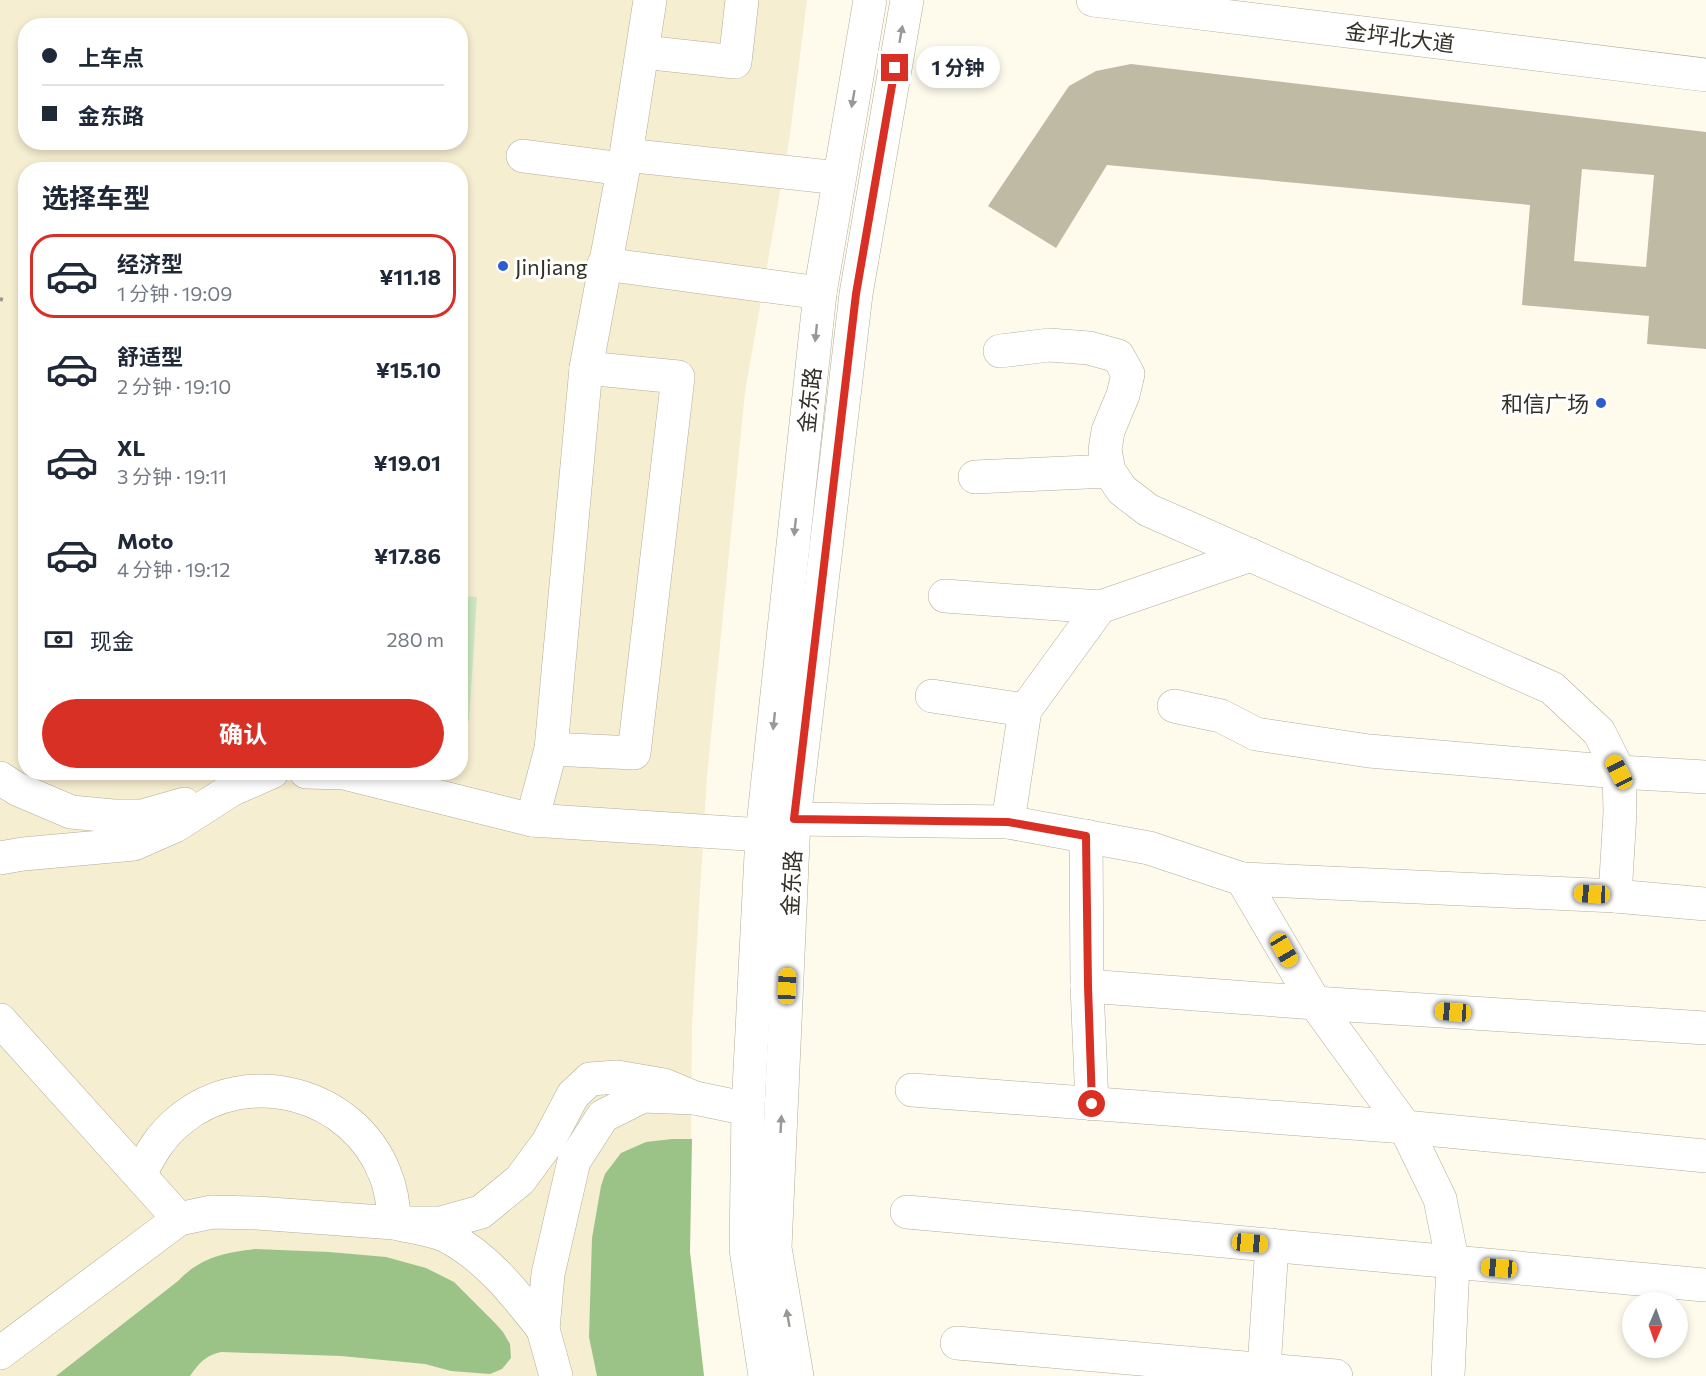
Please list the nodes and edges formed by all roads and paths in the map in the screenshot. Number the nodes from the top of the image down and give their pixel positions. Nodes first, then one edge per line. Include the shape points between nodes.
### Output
1 (650, 0) edge
2 (742, 0) edge
3 (870, 0) edge
4 (907, 0) edge
5 (1093, 0) edge
6 (643, 51) junction
7 (1706, 75) edge
8 (524, 156) dead end
9 (625, 162) junction
10 (839, 177) junction
11 (604, 264) junction
12 (820, 293) junction
13 (0, 299) edge
14 (7, 301) dead end
15 (1000, 351) dead end
16 (586, 368) junction
17 (1109, 471) junction
18 (975, 477) dead end
19 (1251, 555) junction
20 (945, 596) dead end
21 (1100, 607) junction
22 (932, 696) dead end
23 (1174, 706) dead end
24 (1025, 710) junction
25 (550, 749) junction
26 (1619, 772) junction
27 (1706, 777) edge
28 (0, 778) edge
29 (254, 780) edge
30 (372, 780) edge
31 (231, 790) junction
32 (794, 819) junction
33 (532, 820) junction
34 (1008, 822) junction
35 (762, 835) junction
36 (1086, 836) junction
37 (0, 858) edge
38 (1242, 879) junction
39 (1615, 896) junction
40 (1706, 904) edge
41 (1088, 986) junction
42 (1315, 1003) junction
43 (0, 1020) edge
44 (1706, 1028) edge
45 (912, 1090) dead end
46 (695, 1098) junction
47 (1092, 1104) junction
48 (748, 1109) junction
49 (1405, 1127) junction
50 (1706, 1156) edge
51 (140, 1175) junction
52 (907, 1212) dead end
53 (179, 1219) junction
54 (395, 1223) junction
55 (1272, 1245) junction
56 (1453, 1264) junction
57 (1704, 1285) dead end
58 (543, 1329) junction
59 (957, 1343) dead end
60 (0, 1353) edge
61 (1264, 1369) junction
62 (556, 1376) edge
63 (765, 1376) edge
64 (797, 1376) edge
65 (1336, 1376) edge
66 (1448, 1376) edge

1 - 6 street
2 - 6 street via 735,62
3 -> 10 street, 金东路
32 -> 4 street, 金东路 via 856,294
5 - 7 street, 金坪北大道
6 - 9 street
8 - 9 street
9 - 10 street
9 - 11 street
10 - 12 street, 金东路
11 - 12 street
11 - 16 street
12 -> 35 street, 金东路
13 - 14 path
15 - 17 street via 1049,345 1089,348 1118,356 1128,374 1108,431 1105,450
16 - 25 street
16 - 25 street via 678,377 634,753
17 - 18 street
17 - 19 street via 1122,490 1148,510
19 - 21 street
19 - 26 street via 1552,688 1599,732
20 - 21 street
21 - 24 street
22 - 24 street
23 - 26 street via 1221,716 1256,734 1368,751
24 - 34 street
25 - 33 street
26 - 27 street
26 - 39 street
28 - 31 street via 71,812 113,816 141,816
29 - 31 street
30 - 33 street
31 - 37 street via 175,826 134,844
32 - 34 street
64 -> 32 street, 金东路 via 775,1248
33 - 35 street
34 - 36 street
35 - 48 street, 金东路
36 - 38 street via 1149,848
36 - 41 street
38 - 39 street
38 - 42 street
39 - 40 street
41 - 42 street
41 - 47 street
42 - 44 street
42 - 49 street
43 - 51 street
45 - 47 street
46 - 48 street
46 - 54 street via 664,1085 617,1077 590,1079 573,1095 548,1142 520,1180 481,1212 441,1224
46 - 58 street via 643,1096 603,1116 591,1134 574,1161 548,1274
47 - 49 street
48 - 63 street, 金东路 via 746,1249
49 - 50 street
49 - 56 street via 1440,1199
51 - 53 street
51 - 54 street via 164,1135 201,1106 245,1092 294,1094 332,1111 358,1131 374,1151 393,1198
52 - 55 street
53 - 54 street via 212,1212
53 - 60 street
54 - 58 street via 447,1236 477,1255
55 - 56 street
55 - 61 street
56 - 57 street
56 - 66 street
58 - 62 street
59 - 61 street
61 - 65 street

